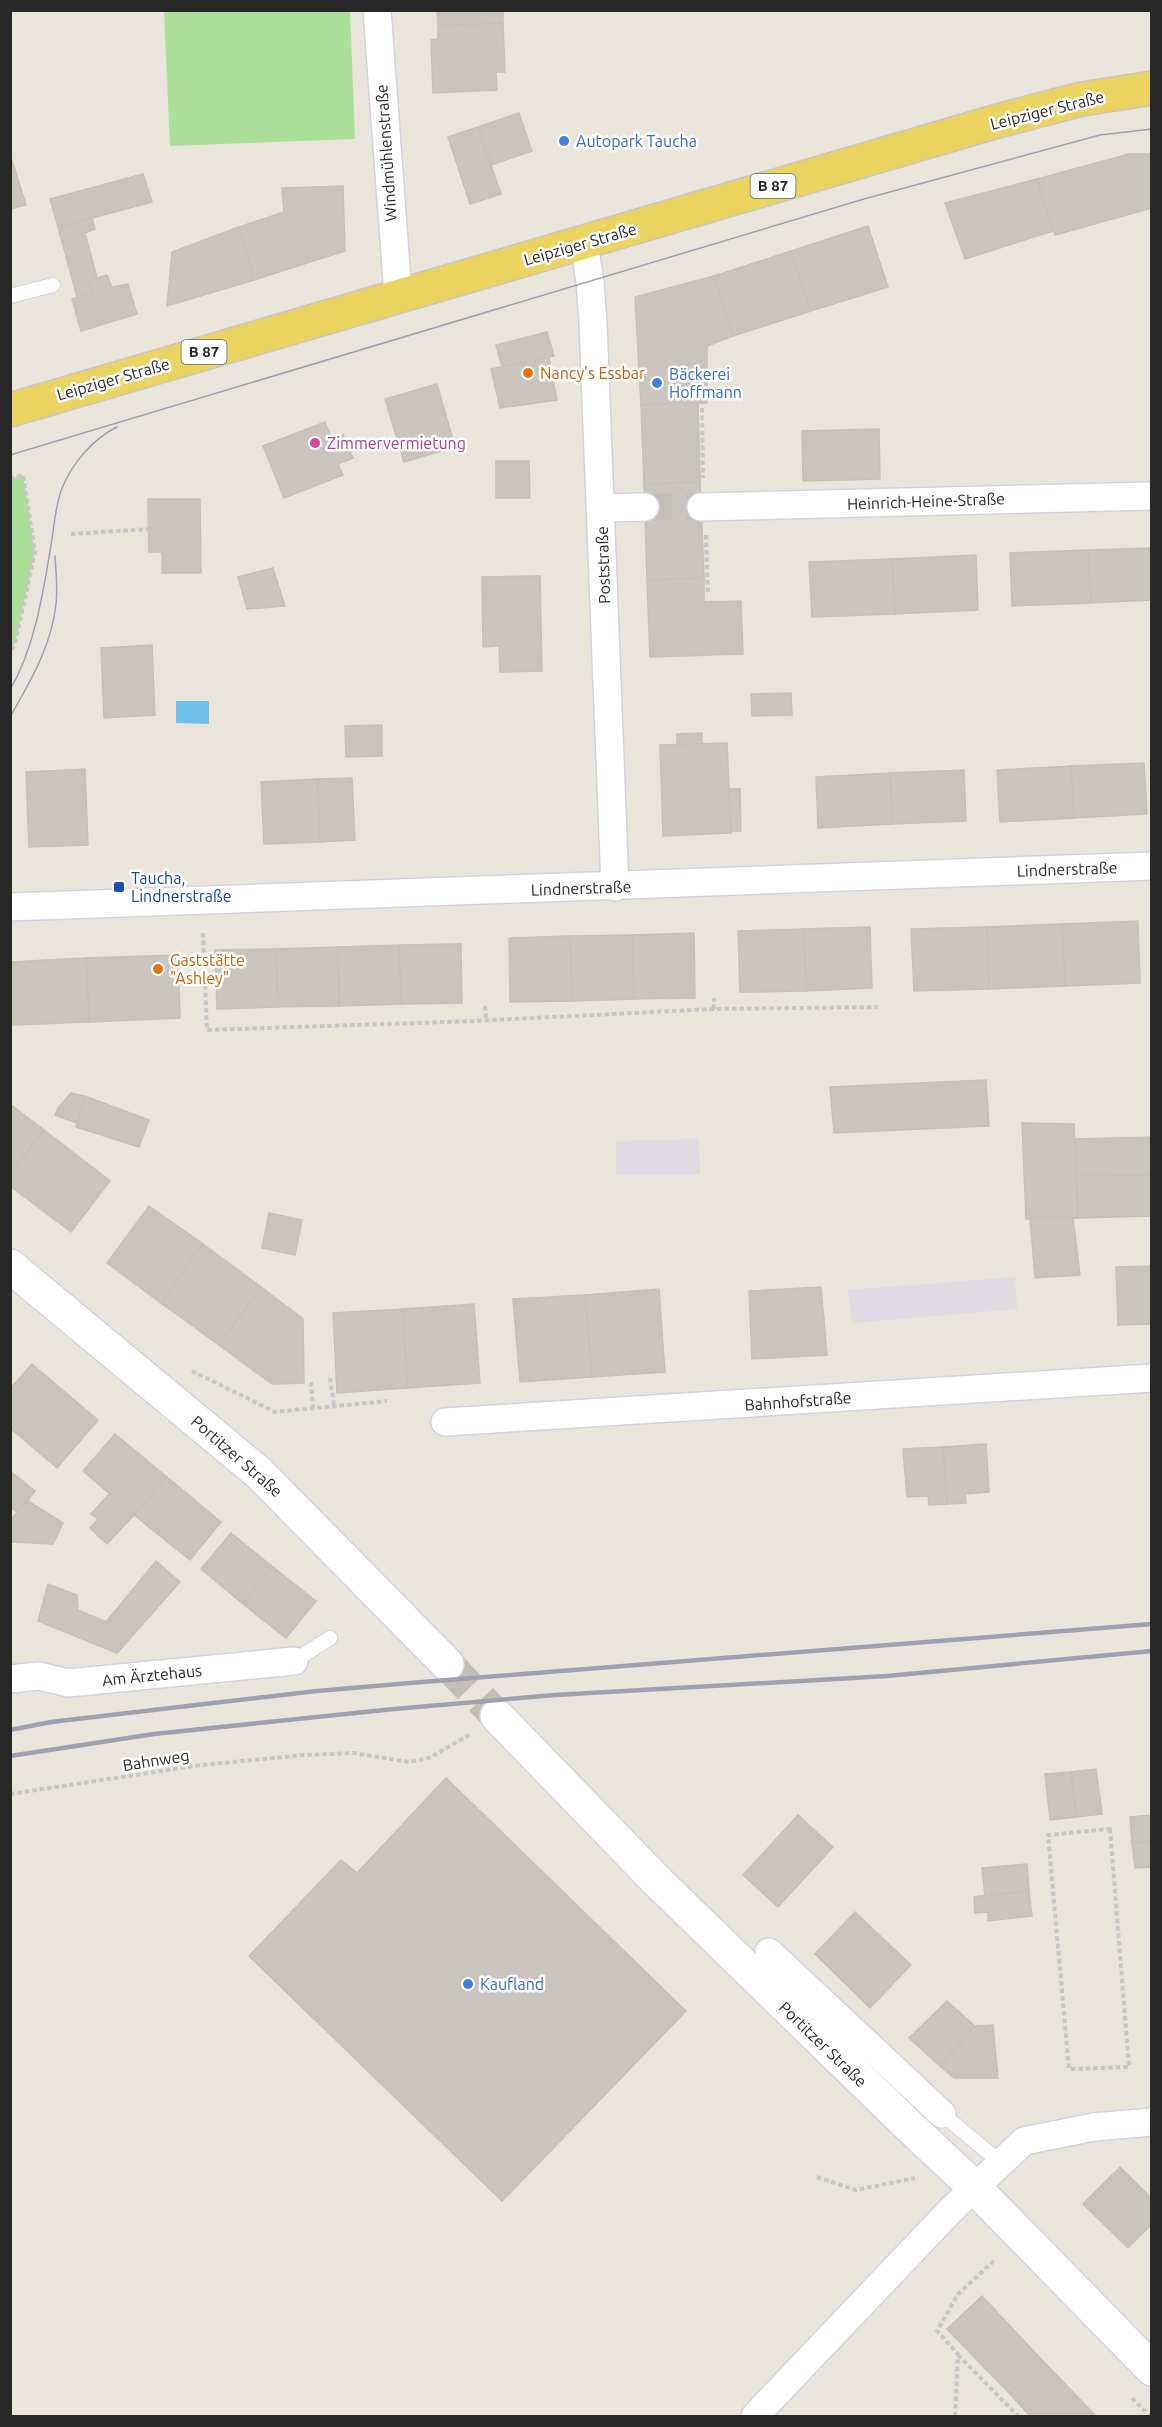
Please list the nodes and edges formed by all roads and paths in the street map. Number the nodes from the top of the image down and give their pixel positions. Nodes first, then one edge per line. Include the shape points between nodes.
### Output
1 (377, 10) edge
2 (1152, 88) edge
3 (584, 244) junction
4 (53, 285) dead end
5 (398, 295) junction
6 (10, 296) edge
7 (702, 408) dead end
8 (10, 410) edge
9 (10, 478) edge
10 (703, 479) dead end
11 (1152, 496) edge
12 (645, 507) tunnel mouth
13 (601, 508) junction
14 (703, 519) joint
15 (149, 529) dead end
16 (71, 534) dead end
17 (708, 595) dead end
18 (10, 655) edge
19 (1152, 866) edge
20 (615, 887) junction
21 (10, 908) edge
22 (203, 933) dead end
23 (714, 998) dead end
24 (485, 1006) dead end
25 (878, 1007) dead end
26 (714, 1009) junction
27 (486, 1020) junction
28 (10, 1266) edge
29 (186, 1368) dead end
30 (330, 1378) dead end
31 (1152, 1378) edge
32 (310, 1382) dead end
33 (387, 1401) dead end
34 (334, 1406) junction
35 (313, 1408) junction
36 (445, 1422) dead end
37 (330, 1638) dead end
38 (294, 1661) joint
39 (447, 1664) tunnel mouth
40 (10, 1679) edge
41 (485, 1724) joint
42 (10, 1794) edge
43 (1110, 1829) joint
44 (769, 1952) dead end
45 (942, 2114) joint
46 (1152, 2122) edge
47 (1000, 2163) junction
48 (817, 2177) dead end
49 (918, 2178) dead end
50 (974, 2187) junction
51 (997, 2258) dead end
52 (958, 2354) junction
53 (1152, 2369) edge
54 (754, 2416) edge
55 (955, 2416) edge
56 (1017, 2416) edge

1 - 5 street, Windmühlenstraße
2 - 3 main road, Leipziger Straße / B 87 via 1082,99 1001,120
3 - 5 main road, Leipziger Straße / B 87
3 - 13 street, Poststraße via 593,323
4 - 6 lane
5 - 8 main road, Leipziger Straße / B 87
7 - 10 path
9 - 18 path via 23,475 35,552
11 - 14 street, Heinrich-Heine-Straße
12 - 13 street
13 - 20 street, Poststraße
14 - 17 path
15 - 16 path
19 - 20 street, Lindnerstraße
20 - 21 street, Lindnerstraße
22 - 27 path via 207,1030
23 - 26 path
24 - 27 path
25 - 26 path
26 - 27 path
28 - 39 main road, Portitzer Straße via 259,1473
29 - 35 path via 275,1412
30 - 34 path
31 - 36 street, Bahnhofstraße
32 - 35 path
33 - 34 path
34 - 35 path
37 - 38 lane
38 - 40 street, Am Ärztehaus via 68,1683 39,1676
41 - 42 path, Bahnweg via 429,1758 409,1762 354,1753 305,1755 201,1765
41 - 50 main road, Portitzer Straße via 681,1905
43 - 43 path via 1048,1835 1069,2069 1129,2067
44 - 45 street
45 - 47 lane
46 - 47 street via 1094,2127 1024,2141
47 - 50 street
48 - 49 path via 856,2190
50 - 53 main road, Portitzer Straße
50 - 54 street
51 - 52 path via 958,2294 937,2331
52 - 55 path
52 - 56 path

